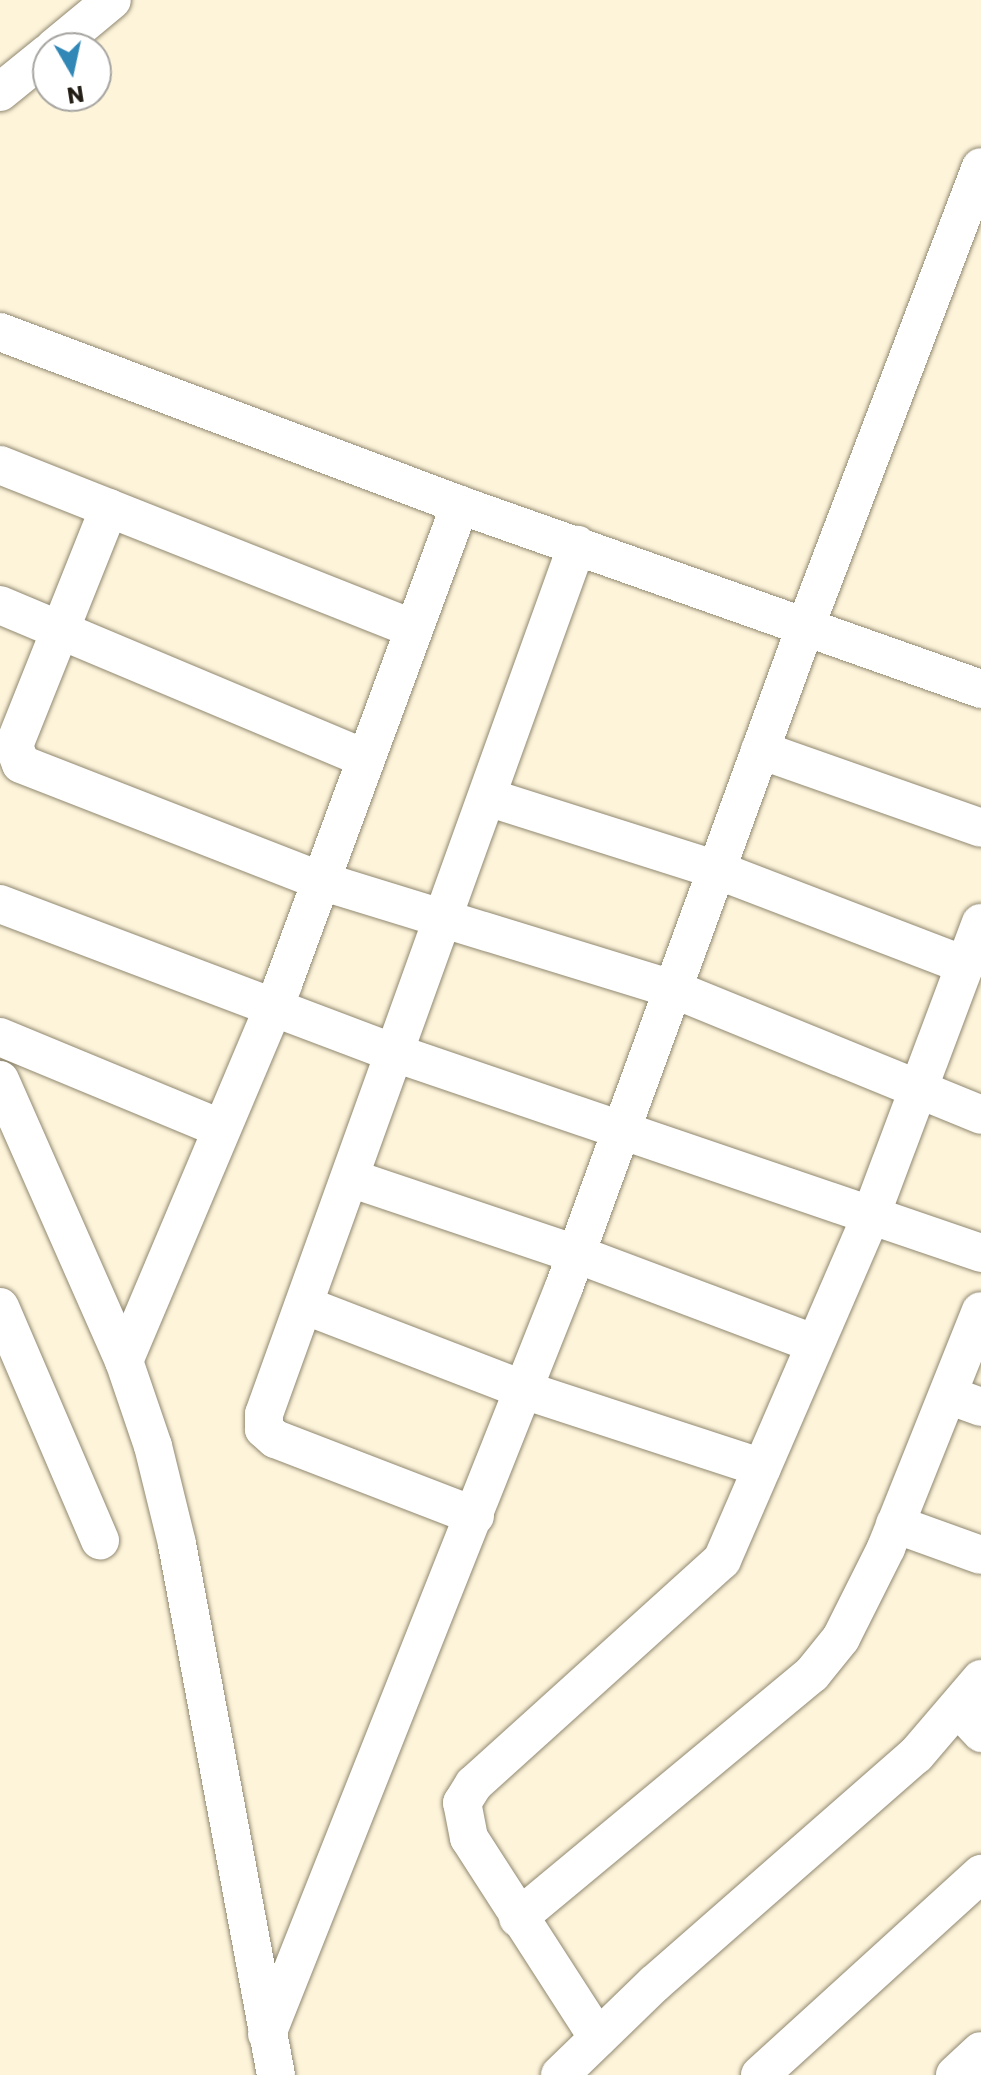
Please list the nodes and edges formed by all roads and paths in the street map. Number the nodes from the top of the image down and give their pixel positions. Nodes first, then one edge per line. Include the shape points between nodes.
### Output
1 (112, 0) edge
2 (73, 32) edge
3 (32, 66) edge
4 (0, 92) edge
5 (981, 167) edge
6 (0, 332) edge
7 (0, 465) edge
8 (460, 505) junction
9 (109, 508) junction
10 (577, 545) junction
11 (0, 605) edge
12 (806, 625) junction
13 (414, 629) junction
14 (60, 630) junction
15 (981, 689) edge
16 (760, 750) junction
17 (366, 759) junction
18 (487, 797) junction
19 (981, 828) edge
20 (717, 870) junction
21 (321, 881) junction
22 (0, 904) edge
23 (444, 919) junction
24 (981, 923) edge
25 (965, 965) junction
26 (673, 989) junction
27 (273, 1007) junction
28 (0, 1037) edge
29 (395, 1053) junction
30 (0, 1080) edge
31 (919, 1088) junction
32 (981, 1115) edge
33 (222, 1129) junction
34 (623, 1129) junction
35 (350, 1178) junction
36 (871, 1215) junction
37 (981, 1253) edge
38 (576, 1254) junction
39 (304, 1305) junction
40 (0, 1307) edge
41 (981, 1311) edge
42 (815, 1344) junction
43 (124, 1361) junction
44 (524, 1390) junction
45 (964, 1401) edge
46 (762, 1468) junction
47 (475, 1516) junction
48 (895, 1524) junction
49 (100, 1540) dead end
50 (981, 1555) edge
51 (974, 1707) edge
52 (981, 1874) edge
53 (518, 1918) junction
54 (267, 2034) junction
55 (598, 2038) junction
56 (981, 2051) edge
57 (276, 2075) edge
58 (560, 2075) edge
59 (760, 2075) edge
60 (955, 2075) edge

1 - 2 street
3 - 4 street
5 - 12 street
6 - 8 street
7 - 9 street
8 - 10 street
8 - 13 street
9 - 13 street
9 - 14 street
10 - 12 street
10 - 18 street
11 - 14 street
12 - 15 street
12 - 16 street
13 - 17 street
14 - 17 street
14 - 21 street via 14,746 21,764
16 - 19 street
16 - 20 street
17 - 21 street
18 - 20 street
18 - 23 street
20 - 25 street
20 - 26 street
21 - 23 street
21 - 27 street
22 - 27 street
23 - 26 street
23 - 29 street
24 - 25 street
25 - 31 street
26 - 31 street
26 - 34 street
27 - 29 street
27 - 33 street
28 - 33 street
29 - 34 street
29 - 35 street
30 - 43 street
31 - 32 street
31 - 36 street
33 - 43 street
34 - 36 street
34 - 38 street
35 - 38 street
35 - 39 street
36 - 37 street
36 - 42 street
38 - 42 street
38 - 44 street
39 - 44 street
39 - 47 street via 264,1414 264,1429 275,1439
40 - 49 street
41 - 45 street
42 - 46 street
43 - 54 street via 177,1544
44 - 46 street
44 - 47 street
45 - 48 street
46 - 53 street via 722,1560 704,1580 466,1794 461,1813 469,1838
47 - 54 street
48 - 50 street
48 - 53 street via 841,1638 812,1674
51 - 55 street
52 - 59 street
53 - 55 street
54 - 57 street
55 - 58 street
56 - 60 street

